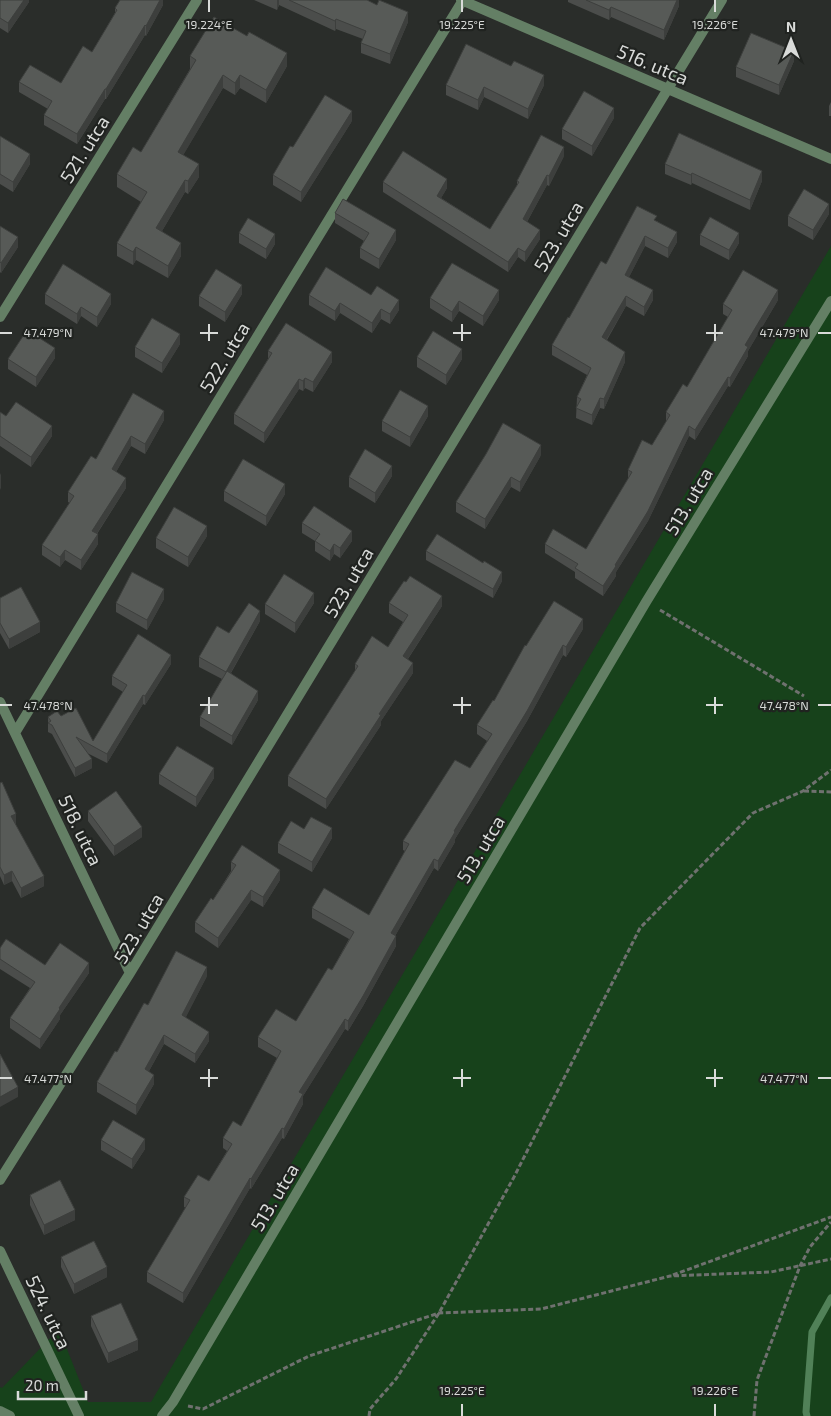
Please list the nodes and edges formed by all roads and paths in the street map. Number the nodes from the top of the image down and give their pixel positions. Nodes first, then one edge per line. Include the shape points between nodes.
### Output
1 (197, 0) edge
2 (462, 0) edge
3 (722, 0) edge
4 (668, 90) junction
5 (831, 160) edge
6 (831, 301) edge
7 (0, 317) edge
8 (646, 602) junction
9 (804, 696) dead end
10 (0, 702) edge
11 (15, 733) junction
12 (831, 770) edge
13 (803, 792) junction
14 (831, 792) edge
15 (130, 973) junction
16 (0, 1180) edge
17 (831, 1218) edge
18 (831, 1222) edge
19 (0, 1251) edge
20 (831, 1259) edge
21 (800, 1266) junction
22 (670, 1276) junction
23 (439, 1313) junction
24 (173, 1402) junction
25 (0, 1411) edge
26 (10, 1416) edge
27 (79, 1416) edge
28 (162, 1416) edge
29 (369, 1416) edge
30 (754, 1416) edge

1 - 7 street, 521. utca
2 - 4 street, 516. utca
2 - 11 street, 522. utca
3 - 4 street, 523. utca
4 - 5 street, 516. utca
4 - 15 street, 523. utca
6 - 8 street, 513. utca
8 - 9 path
8 - 24 street, 513. utca
10 - 11 street, 518. utca
11 - 15 street, 518. utca
12 - 13 path
13 - 14 path
13 - 23 path via 753,813 640,928 514,1177
15 - 16 street, 523. utca
17 - 22 path
18 - 21 path via 810,1247
19 - 27 street, 524. utca
20 - 21 path
21 - 22 path via 771,1272
21 - 30 path via 757,1380
22 - 23 path via 541,1308
23 - 24 path via 309,1356 203,1409
23 - 29 path via 396,1379 370,1409
24 - 28 street, 513. utca
25 - 26 street

